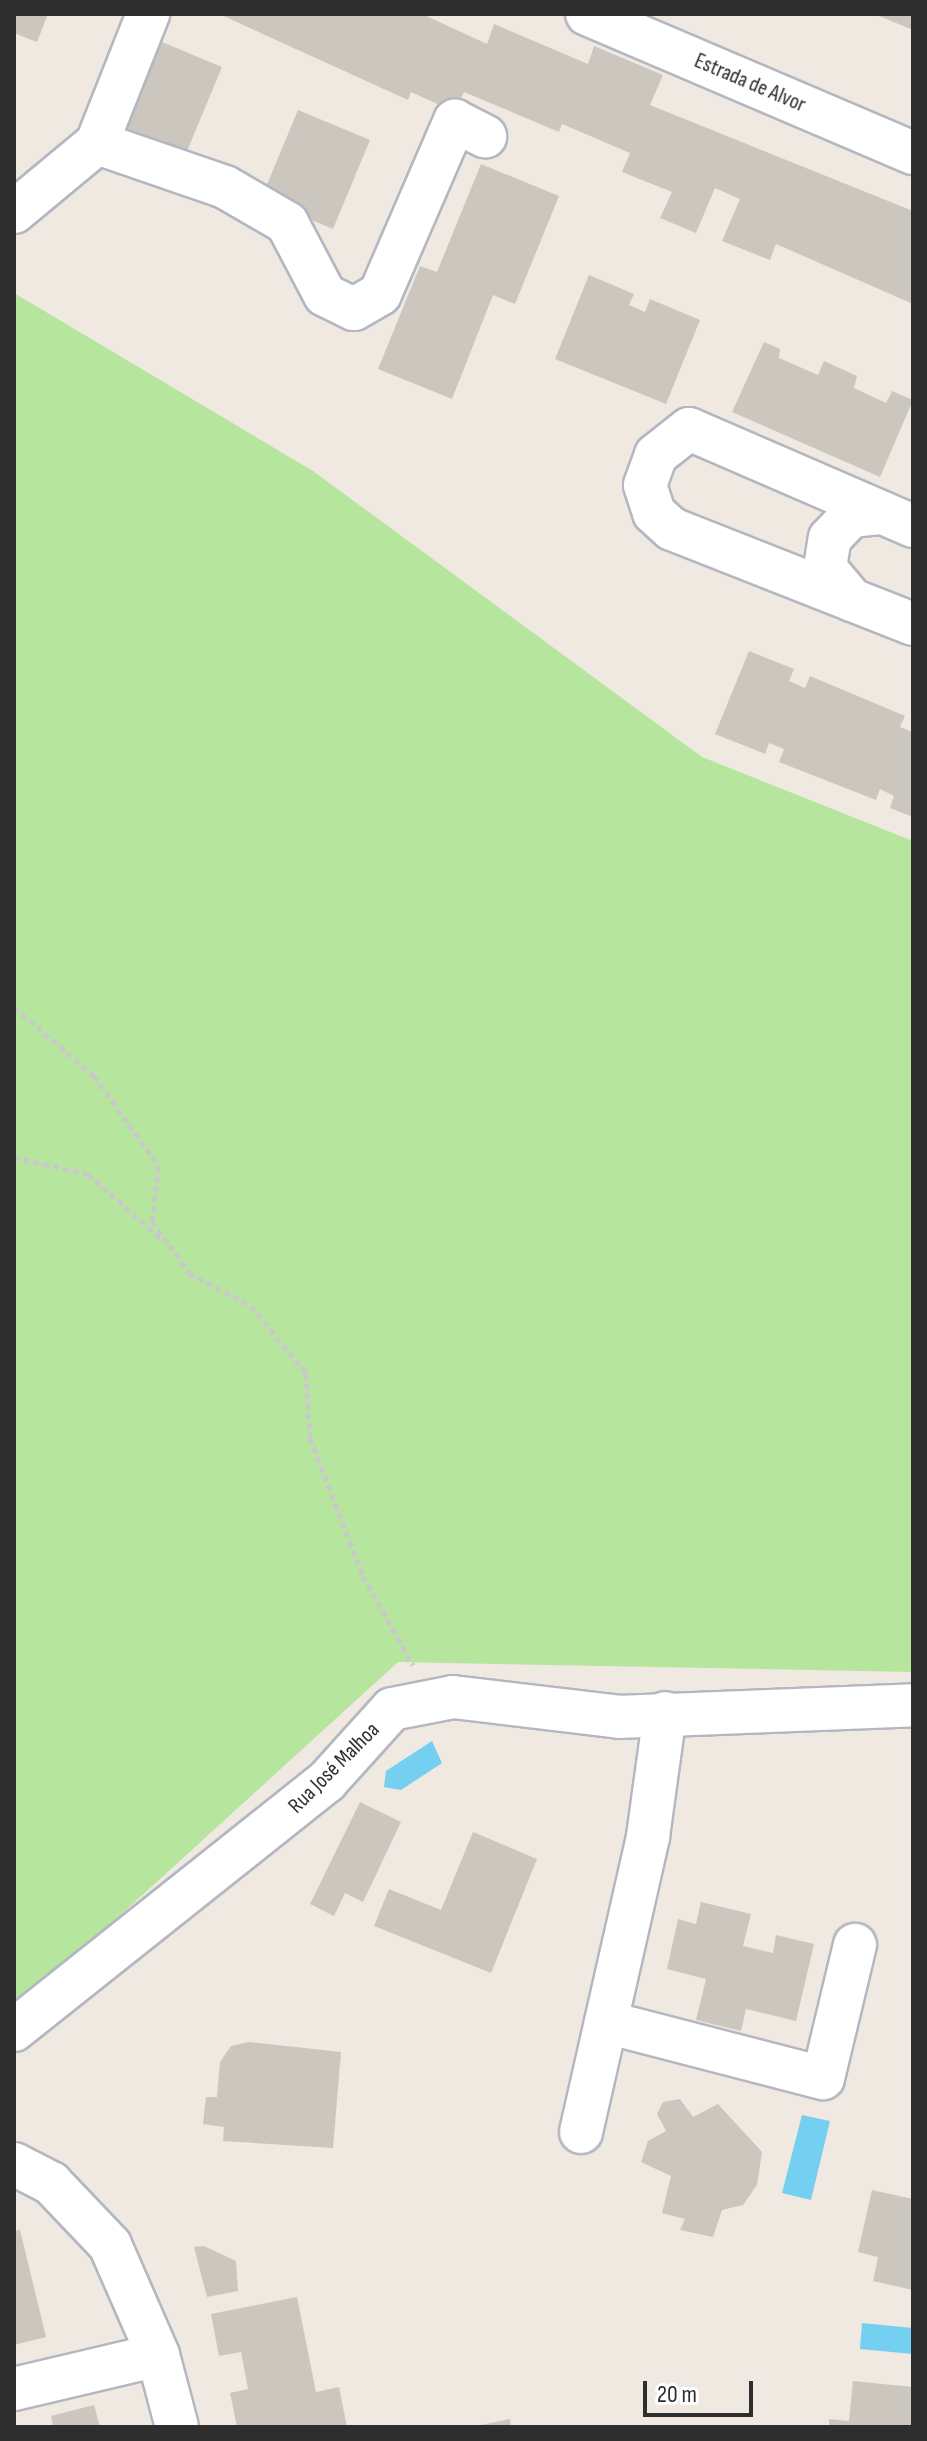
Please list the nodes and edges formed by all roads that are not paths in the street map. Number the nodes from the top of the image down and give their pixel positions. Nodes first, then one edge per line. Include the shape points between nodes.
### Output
1 (148, 14) edge
2 (587, 14) edge
3 (485, 136) dead end
4 (97, 143) junction
5 (913, 153) edge
6 (14, 212) edge
7 (898, 519) edge
8 (852, 600) junction
9 (913, 624) edge
10 (913, 1705) edge
11 (665, 1713) junction
12 (855, 1945) dead end
13 (606, 2022) junction
14 (14, 2030) edge
15 (581, 2132) dead end
16 (14, 2164) edge
17 (158, 2355) junction
18 (14, 2389) edge
19 (177, 2427) edge

1 - 4 street
2 - 5 street, Estrada de Alvor
3 - 4 street via 455,121 380,294 354,309 325,295 287,223 225,187
4 - 6 street
7 - 8 street via 851,516 830,538 825,568
7 - 8 street via 689,429 656,455 645,485 654,513 672,529
8 - 9 street
10 - 11 street, Rua José Malhoa
11 - 13 street via 648,1836
11 - 14 street, Rua José Malhoa via 620,1717 453,1697 392,1709 326,1782
12 - 13 street via 823,2078
13 - 15 street
16 - 17 street via 51,2183 110,2245
17 - 18 street
17 - 19 street

